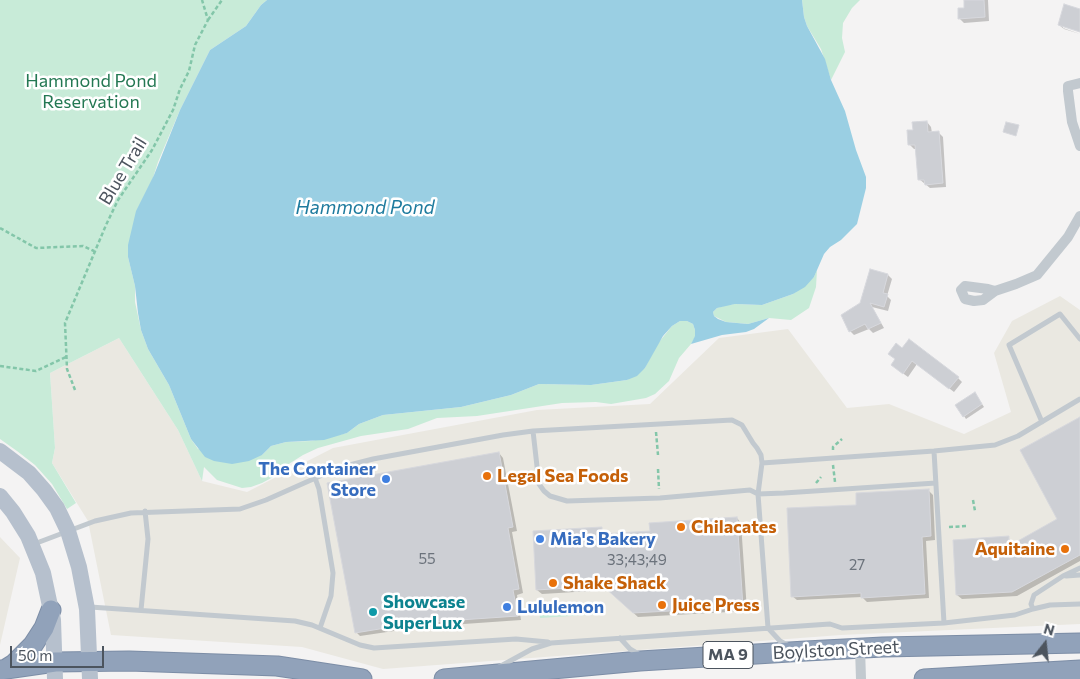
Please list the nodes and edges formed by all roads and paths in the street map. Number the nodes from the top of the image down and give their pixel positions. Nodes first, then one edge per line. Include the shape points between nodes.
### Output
1 (202, 0) edge
2 (222, 0) edge
3 (208, 20) junction
4 (1080, 82) edge
5 (1080, 146) edge
6 (1080, 216) edge
7 (0, 228) edge
8 (94, 251) junction
9 (995, 291) dead end
10 (1080, 339) edge
11 (66, 357) junction
12 (0, 366) edge
13 (75, 390) dead end
14 (1080, 399) edge
15 (1042, 422) junction
16 (533, 431) junction
17 (656, 432) dead end
18 (842, 439) dead end
19 (0, 451) edge
20 (833, 451) dead end
21 (934, 451) junction
22 (658, 455) dead end
23 (762, 463) junction
24 (833, 465) dead end
25 (658, 469) dead end
26 (315, 478) junction
27 (936, 483) junction
28 (835, 486) dead end
29 (660, 491) dead end
30 (758, 494) junction
31 (0, 496) edge
32 (973, 500) dead end
33 (145, 511) junction
34 (975, 511) dead end
35 (967, 526) dead end
36 (949, 527) dead end
37 (68, 531) junction
38 (32, 544) junction
39 (1080, 568) edge
40 (1080, 575) edge
41 (1063, 576) junction
42 (1080, 604) edge
43 (87, 607) junction
44 (1033, 609) junction
45 (51, 610) junction
46 (141, 610) junction
47 (944, 623) junction
48 (320, 628) junction
49 (768, 628) junction
50 (620, 638) junction
51 (551, 643) junction
52 (1080, 643) edge
53 (860, 648) junction
54 (806, 651) junction
55 (663, 660) junction
56 (90, 670) edge
57 (55, 671) edge
58 (6, 672) edge
59 (1073, 673) edge
60 (477, 676) junction
61 (1031, 676) edge
62 (955, 678) edge
63 (362, 679) edge
64 (444, 679) edge
65 (861, 679) edge
66 (924, 679) edge
67 (935, 679) edge

1 - 3 path
2 - 3 path, Blue Trail
3 - 8 path, Blue Trail via 195,45 189,71 173,110 152,150 118,200
4 - 5 street via 1068,86 1071,117
6 - 9 street via 1068,237 1037,274
7 - 8 path via 36,248 83,246
8 - 11 path, Blue Trail via 65,323
10 - 15 lane via 1060,314 1009,345
11 - 12 path via 36,371
11 - 13 path, Blue Trail
14 - 15 lane
15 - 21 lane via 1007,441 982,447
16 - 23 lane via 732,420 746,430 758,448
16 - 26 lane via 373,459
16 - 30 lane via 539,484 558,499 660,498 750,490
17 - 22 path
18 - 20 path
19 - 37 main road via 44,490
21 - 23 lane
21 - 27 lane
23 - 30 lane
24 - 28 path
25 - 29 path
26 - 33 lane via 240,509
26 - 48 lane via 333,573 331,596
27 - 30 lane
27 - 47 lane
30 - 49 lane
31 - 38 main road
32 - 34 path
33 - 37 lane via 108,518
33 - 46 lane via 148,539
35 - 36 path
37 - 38 lane
37 - 43 main road
38 - 45 main road via 43,573
39 - 41 lane
40 - 41 lane
41 - 44 lane via 1034,595
42 - 44 lane
43 - 46 lane
43 - 56 main road
44 - 47 lane
45 - 57 main road
45 - 58 highway via 33,645
46 - 48 lane via 295,621
47 - 49 lane
48 - 51 lane via 374,648 516,638
49 - 50 lane
49 - 54 lane via 786,645
50 - 51 lane
50 - 55 lane via 638,655
51 - 60 lane
52 - 53 highway, Boylston Street / MA 9
53 - 54 highway, Boylston Street / MA 9
53 - 65 street
54 - 55 highway, Boylston Street / MA 9
55 - 60 highway, Boylston Street / MA 9
56 - 57 highway
56 - 63 highway via 277,666
57 - 58 highway
59 - 61 highway
60 - 64 highway, Boylston Street / MA 9
61 - 62 highway
62 - 67 highway
66 - 67 highway

